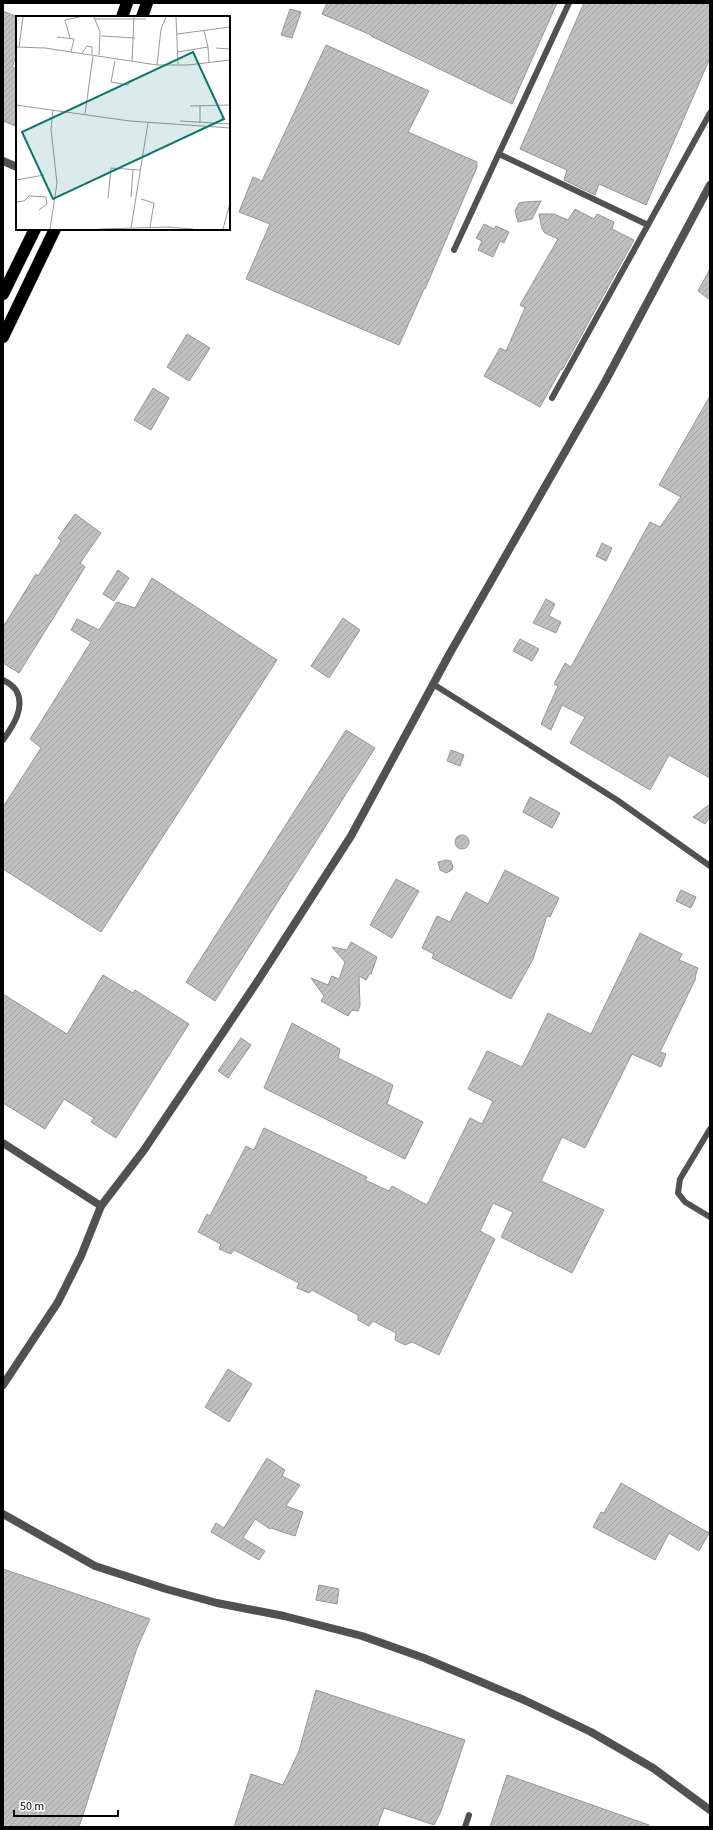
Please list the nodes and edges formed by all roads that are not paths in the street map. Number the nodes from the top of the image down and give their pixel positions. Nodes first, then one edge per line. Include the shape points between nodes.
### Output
1 (127, 3) edge
2 (147, 3) edge
3 (569, 3) edge
4 (122, 16) edge
5 (142, 16) edge
6 (710, 113) edge
7 (498, 154) junction
8 (3, 161) edge
9 (16, 167) edge
10 (710, 185) edge
11 (648, 225) junction
12 (35, 230) edge
13 (55, 230) edge
14 (454, 250) dead end
15 (3, 294) edge
16 (3, 337) edge
17 (552, 398) dead end
18 (3, 680) edge
19 (433, 684) junction
20 (3, 740) edge
21 (710, 866) edge
22 (710, 1129) edge
23 (3, 1143) edge
24 (101, 1206) junction
25 (710, 1217) edge
26 (3, 1385) edge
27 (3, 1514) edge
28 (710, 1810) edge
29 (469, 1815) dead end
30 (465, 1827) edge

1 - 4 highway
2 - 5 highway
3 - 7 lane
6 - 11 lane
7 - 11 lane
7 - 14 lane
8 - 9 street
10 - 19 street via 606,380
11 - 17 lane
12 - 15 highway
13 - 16 highway
18 - 20 lane via 16,689 20,708
19 - 21 lane via 617,800
19 - 24 street via 351,836 316,892 144,1150
22 - 25 lane via 680,1179 678,1193 685,1202
23 - 24 street
24 - 26 street via 81,1256 58,1302
27 - 28 street via 95,1566 217,1603 284,1616 362,1636 424,1658 524,1700 591,1732 653,1768
29 - 30 lane

